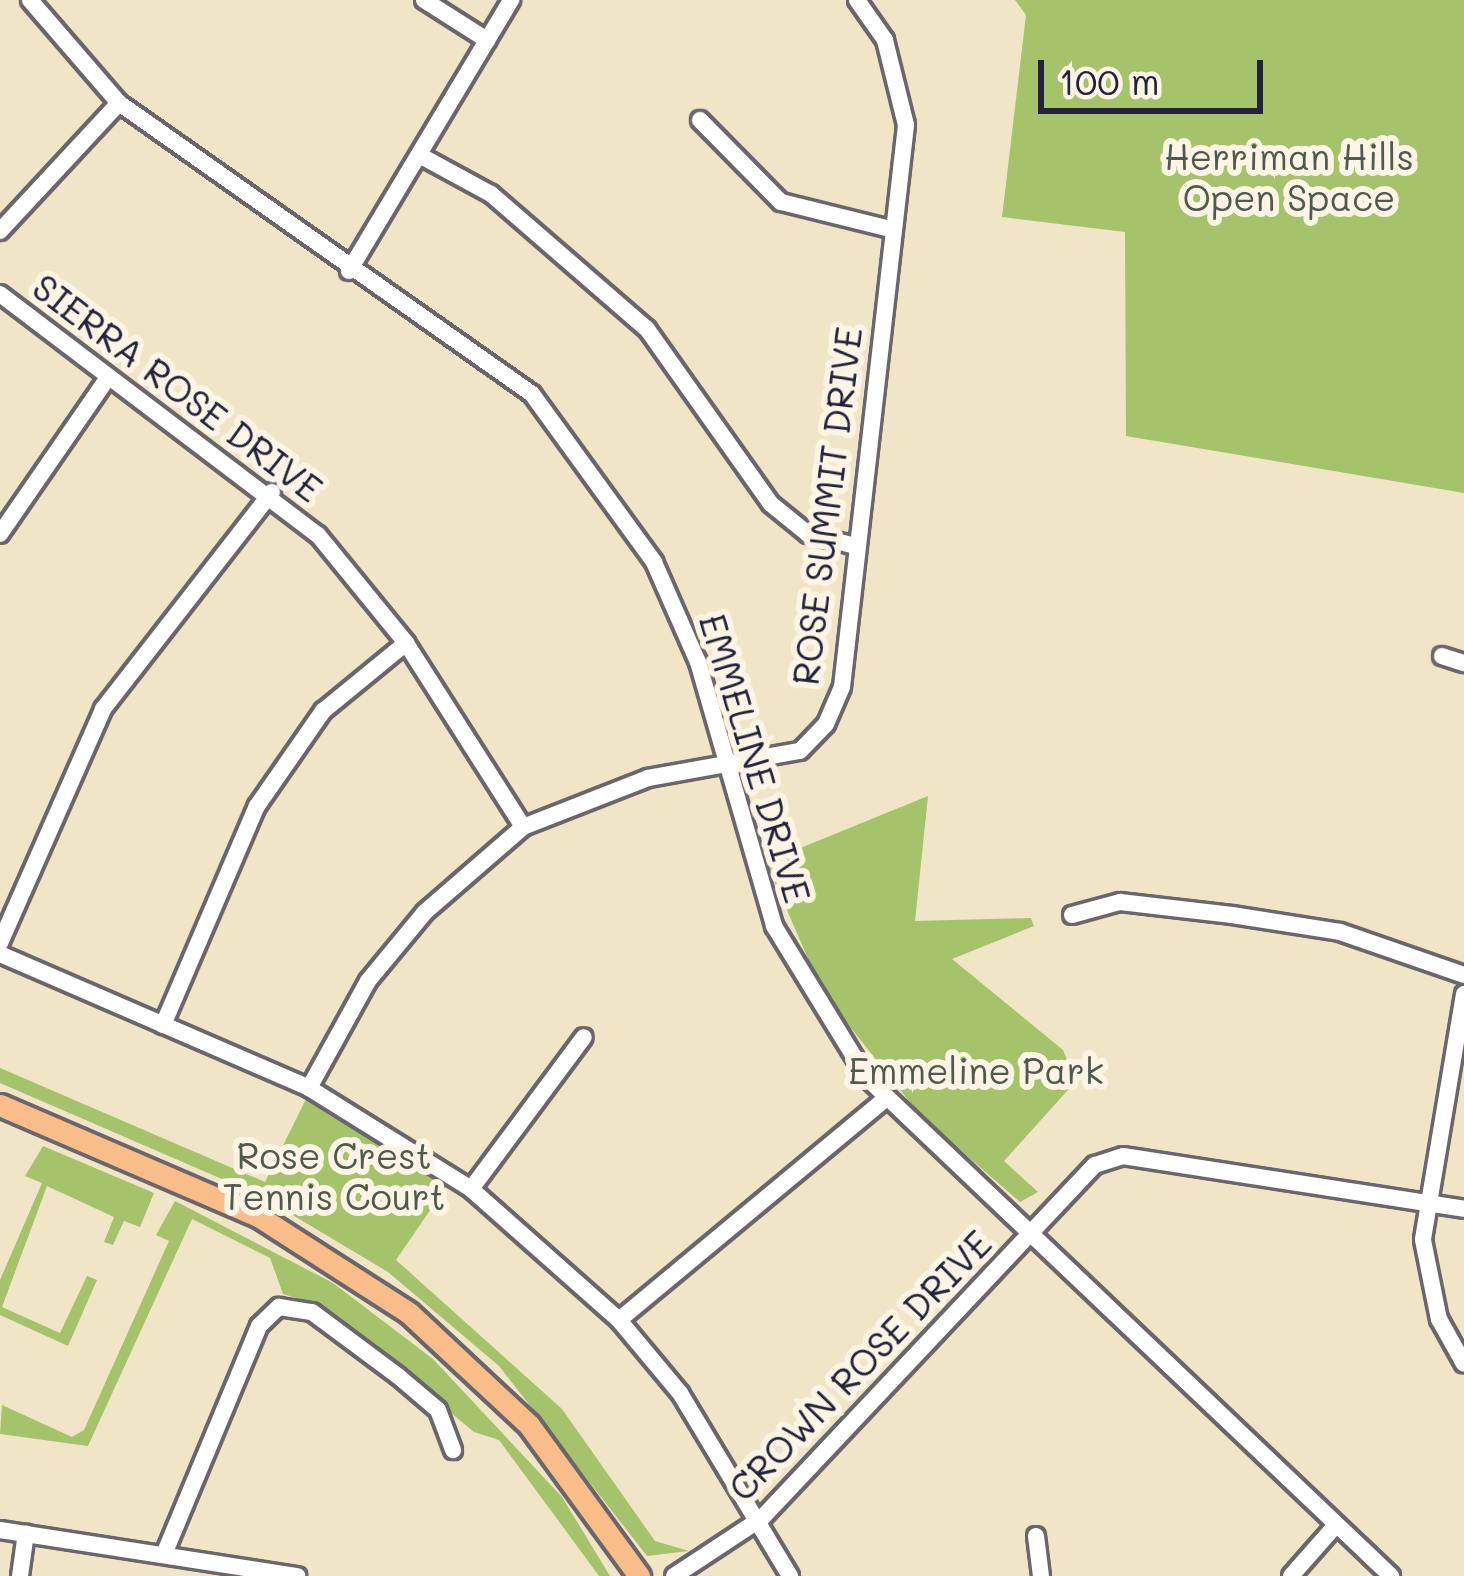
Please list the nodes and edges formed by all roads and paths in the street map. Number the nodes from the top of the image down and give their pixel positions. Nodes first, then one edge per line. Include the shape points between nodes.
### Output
1 (30, 0) edge
2 (424, 0) edge
3 (511, 0) edge
4 (857, 0) edge
5 (487, 40) junction
6 (119, 103) junction
7 (700, 120) dead end
8 (421, 156) junction
9 (894, 230) junction
10 (0, 231) edge
11 (349, 271) junction
12 (0, 293) edge
13 (106, 379) junction
14 (272, 492) junction
15 (0, 534) edge
16 (855, 546) junction
17 (406, 643) junction
18 (1442, 656) dead end
19 (1464, 663) edge
20 (727, 766) junction
21 (523, 827) junction
22 (1072, 915) dead end
23 (0, 943) edge
24 (0, 954) edge
25 (1464, 975) edge
26 (1464, 994) edge
27 (163, 1025) junction
28 (584, 1036) dead end
29 (309, 1088) junction
30 (886, 1098) junction
31 (0, 1105) edge
32 (471, 1189) junction
33 (1427, 1202) junction
34 (1464, 1209) edge
35 (1029, 1237) junction
36 (620, 1320) junction
37 (1464, 1364) edge
38 (453, 1450) dead end
39 (762, 1518) junction
40 (1336, 1525) junction
41 (0, 1530) edge
42 (26, 1533) junction
43 (1036, 1536) dead end
44 (165, 1552) junction
45 (20, 1576) edge
46 (297, 1576) edge
47 (638, 1576) edge
48 (674, 1576) edge
49 (790, 1576) edge
50 (1041, 1576) edge
51 (1292, 1576) edge
52 (1391, 1576) edge

1 - 6 street, EMMELINE DRIVE
2 - 5 street
3 - 5 street
4 - 9 street, ROSE SUMMIT DRIVE via 886,40 906,125
5 - 8 street
6 - 10 street
6 - 11 street, EMMELINE DRIVE
7 - 9 street via 781,202
8 - 11 street
8 - 16 street via 490,194 647,329 771,504 808,534
9 - 16 street, ROSE SUMMIT DRIVE
11 - 20 street, EMMELINE DRIVE via 532,394 602,481 663,582
12 - 13 street, SIERRA ROSE DRIVE
13 - 14 street, SIERRA ROSE DRIVE
13 - 15 street
14 - 17 street, SIERRA ROSE DRIVE
14 - 23 street via 116,688
16 - 20 street, ROSE SUMMIT DRIVE via 842,687 826,724 800,752
17 - 21 street, SIERRA ROSE DRIVE
17 - 27 street via 323,711 256,806
18 - 19 street
20 - 21 street, ROSE SUMMIT DRIVE via 648,778
20 - 30 street, EMMELINE DRIVE via 774,926
21 - 29 street, ROSE SUMMIT DRIVE via 411,929
22 - 25 street via 1120,902 1254,918 1340,932
24 - 27 street
26 - 33 street
27 - 29 street
28 - 32 street
29 - 32 street
30 - 35 street, EMMELINE DRIVE
30 - 36 street
31 - 47 main road via 258,1216 409,1313 529,1425
32 - 36 street
33 - 34 street, CROWN ROSE DRIVE
33 - 35 street, CROWN ROSE DRIVE via 1123,1156 1095,1165
33 - 37 street via 1426,1278
35 - 39 street, CROWN ROSE DRIVE
35 - 40 street, EMMELINE DRIVE
36 - 39 street
38 - 44 street via 438,1410 313,1312 286,1306 259,1326
39 - 48 street, CROWN ROSE DRIVE
39 - 49 street
40 - 51 street
40 - 52 street, EMMELINE DRIVE
41 - 42 street
42 - 44 street
42 - 45 street
43 - 50 street
44 - 46 street

